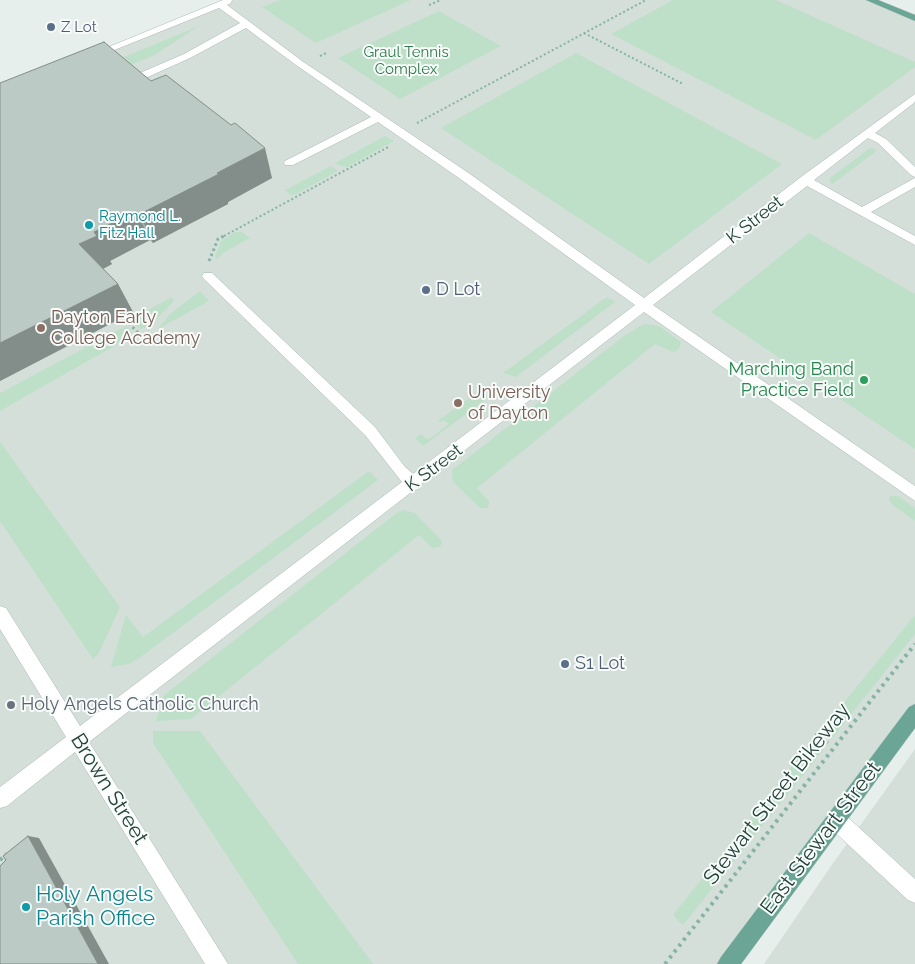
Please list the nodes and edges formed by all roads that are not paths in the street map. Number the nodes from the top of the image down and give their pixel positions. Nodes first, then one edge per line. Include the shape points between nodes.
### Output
1 (870, 0) edge
2 (225, 2) edge
3 (915, 18) edge
4 (246, 24) junction
5 (82, 60) edge
6 (137, 78) edge
7 (915, 97) edge
8 (378, 118) junction
9 (867, 133) junction
10 (289, 163) dead end
11 (915, 173) edge
12 (805, 180) junction
13 (915, 182) edge
14 (862, 212) junction
15 (915, 241) edge
16 (208, 270) road end
17 (646, 305) junction
18 (414, 484) junction
19 (915, 494) edge
20 (0, 614) edge
21 (914, 716) edge
22 (78, 741) junction
23 (0, 799) edge
24 (835, 819) junction
25 (915, 894) edge
26 (217, 964) edge
27 (728, 964) edge

1 - 3 main road
2 - 4 street
2 - 5 street
4 - 6 street
4 - 8 street
7 - 9 street, K Street
8 - 10 street
8 - 17 street via 467,177
9 - 11 street via 882,141
9 - 12 street, K Street
12 - 14 street
12 - 17 street, K Street
13 - 14 street
14 - 15 street
16 - 18 street via 370,431
17 - 18 street, K Street
17 - 19 street
18 - 22 street, K Street
20 - 22 street, Brown Street
21 - 24 main road, East Stewart Street
22 - 23 street, K Street
22 - 26 street, Brown Street
24 - 25 street
24 - 27 main road, East Stewart Street

